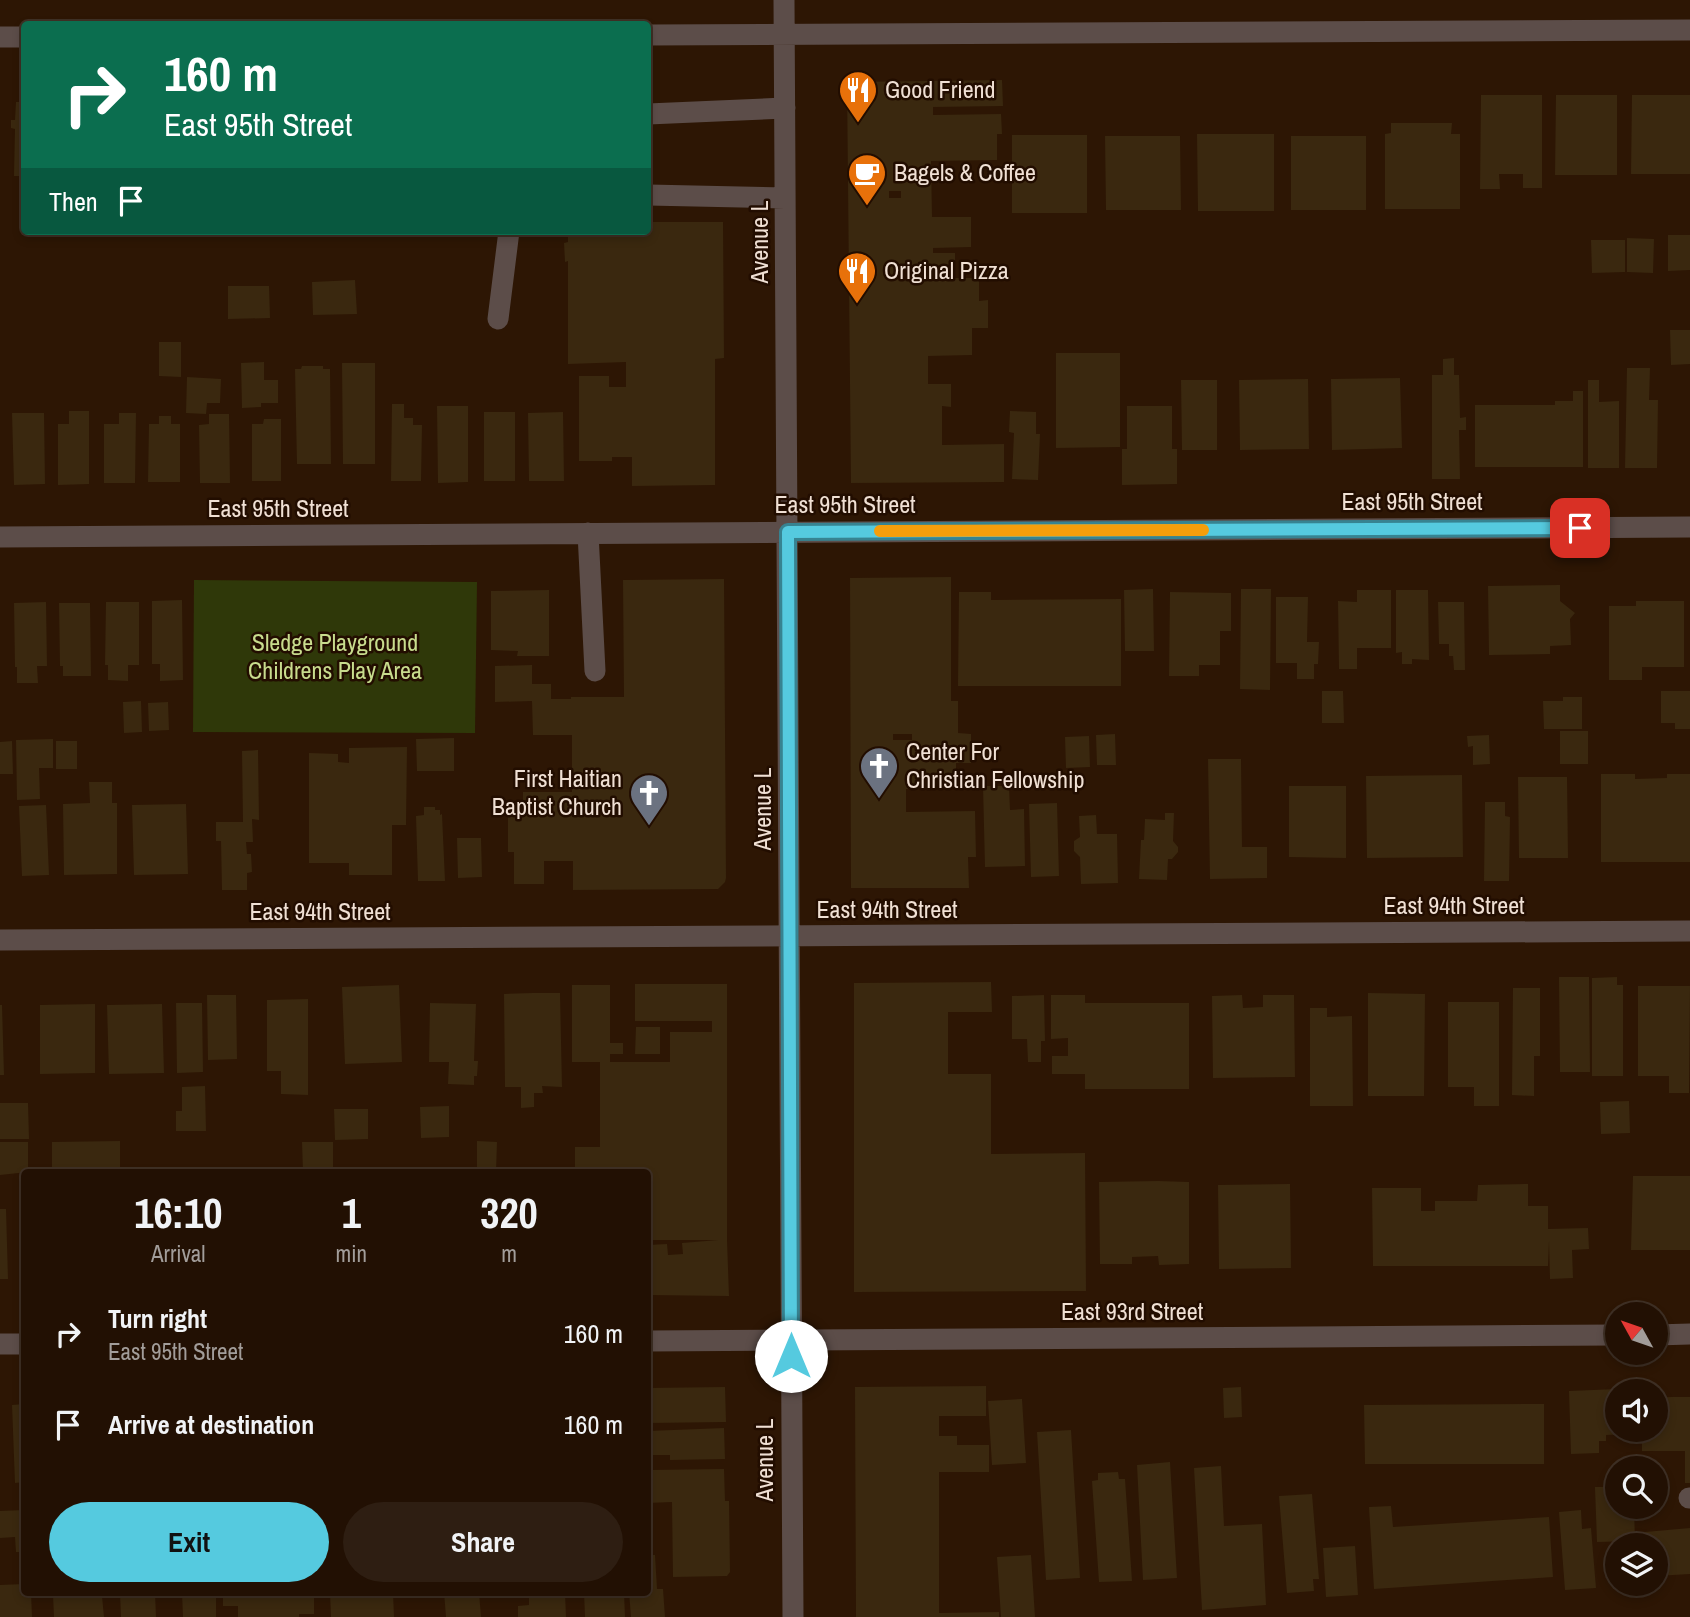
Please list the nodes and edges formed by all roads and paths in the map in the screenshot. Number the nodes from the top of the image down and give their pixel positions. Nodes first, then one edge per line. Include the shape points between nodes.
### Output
1 (784, 0) edge
2 (1690, 30) edge
3 (651, 35) edge
4 (785, 35) junction
5 (0, 37) edge
6 (21, 37) edge
7 (785, 108) junction
8 (651, 114) edge
9 (651, 195) edge
10 (785, 198) junction
11 (508, 235) edge
12 (498, 319) dead end
13 (1690, 527) edge
14 (788, 532) junction
15 (588, 533) junction
16 (0, 537) edge
17 (595, 671) dead end
18 (1690, 932) edge
19 (790, 936) junction
20 (0, 940) edge
21 (1690, 1334) edge
22 (1605, 1335) edge
23 (1668, 1335) edge
24 (651, 1341) edge
25 (790, 1341) junction
26 (0, 1344) edge
27 (21, 1344) edge
28 (793, 1617) edge

1 - 4 street, Avenue L
2 - 4 street
3 - 4 street
4 - 7 street, Avenue L
5 - 6 street
7 - 8 street
7 - 10 street, Avenue L
9 - 10 street
10 - 14 street, Avenue L
11 - 12 street
13 - 14 street, East 95th Street
14 - 15 street, East 95th Street
14 - 19 street, Avenue L
15 - 16 street, East 95th Street
15 - 17 street
18 - 19 street, East 94th Street
19 - 20 street, East 94th Street
19 - 25 street, Avenue L
21 - 23 street
22 - 25 street, East 93rd Street
24 - 25 street, East 93rd Street
25 - 28 street, Avenue L
26 - 27 street

